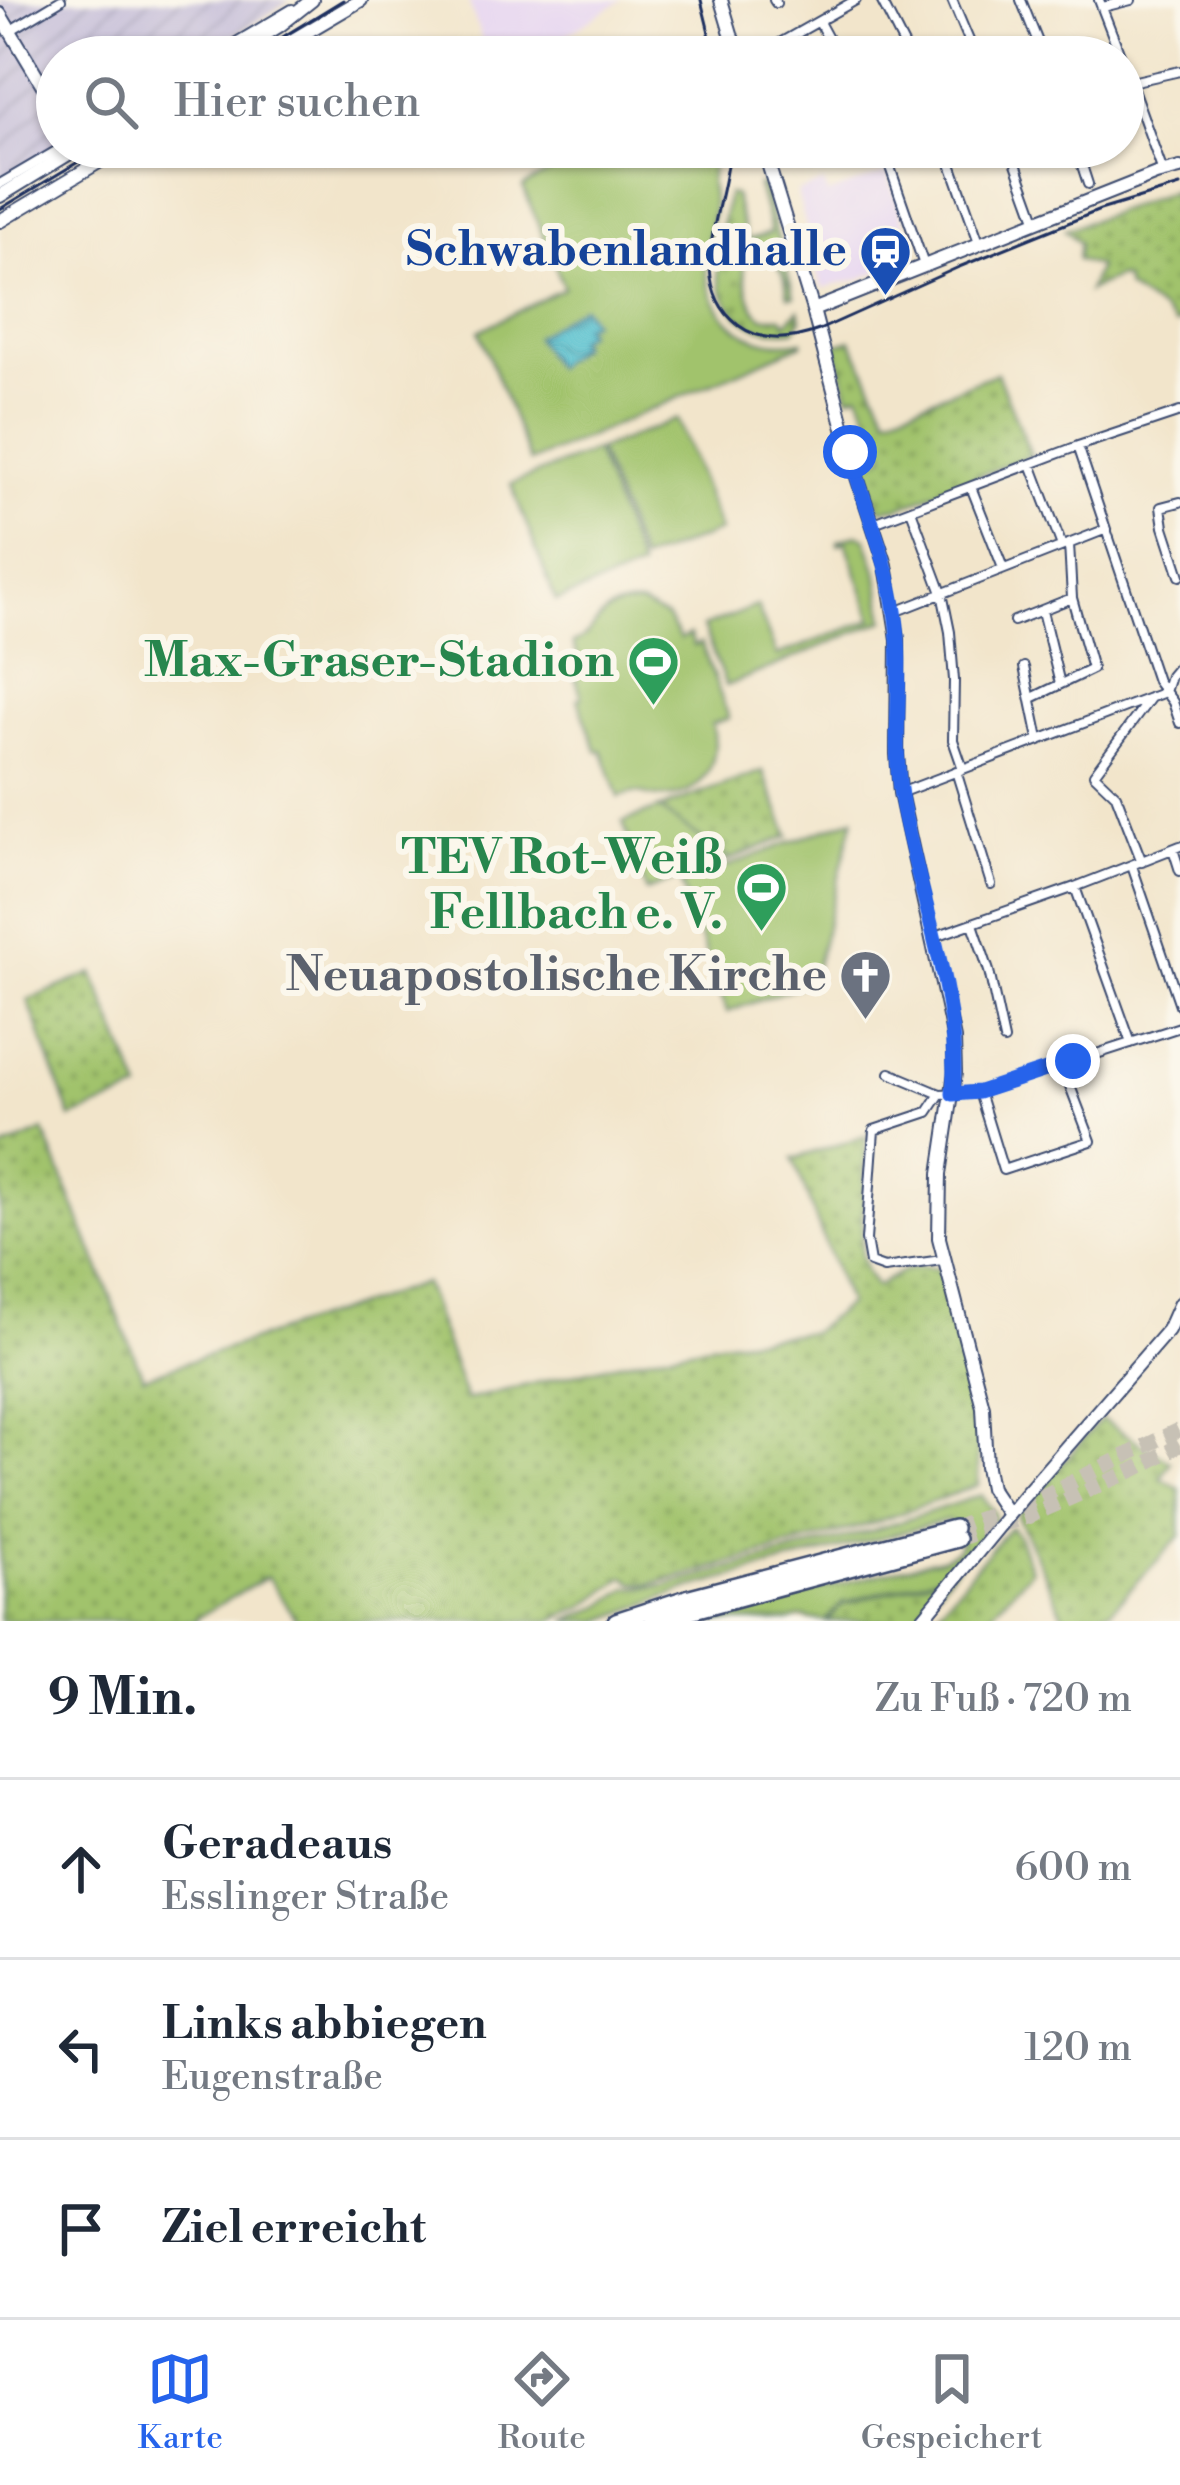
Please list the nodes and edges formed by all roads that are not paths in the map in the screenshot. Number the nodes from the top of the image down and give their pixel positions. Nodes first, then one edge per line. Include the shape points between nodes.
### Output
1 (61, 0) edge
2 (310, 0) edge
3 (361, 0) edge
4 (721, 0) edge
5 (856, 0) edge
6 (881, 0) edge
7 (952, 0) edge
8 (1021, 0) edge
9 (1131, 0) edge
10 (1101, 4) edge
11 (341, 6) edge
12 (0, 14) edge
13 (819, 22) junction
14 (10, 30) junction
15 (247, 36) edge
16 (263, 36) edge
17 (296, 36) edge
18 (732, 36) edge
19 (793, 36) edge
20 (827, 36) edge
21 (899, 36) edge
22 (967, 36) edge
23 (1035, 36) edge
24 (1113, 36) edge
25 (1180, 71) edge
26 (36, 74) edge
27 (1144, 79) edge
28 (1144, 119) edge
29 (36, 163) edge
30 (46, 168) edge
31 (73, 168) edge
32 (87, 168) edge
33 (769, 168) edge
34 (890, 168) edge
35 (952, 168) edge
36 (1018, 168) edge
37 (1083, 168) edge
38 (1180, 168) edge
39 (1163, 172) junction
40 (65, 181) junction
41 (0, 184) edge
42 (1088, 184) dead end
43 (0, 196) edge
44 (1035, 216) junction
45 (0, 220) edge
46 (980, 245) junction
47 (922, 260) junction
48 (813, 310) junction
49 (1180, 412) edge
50 (1078, 446) junction
51 (1030, 464) junction
52 (971, 487) junction
53 (1180, 502) edge
54 (911, 510) junction
55 (874, 524) junction
56 (1104, 530) junction
57 (1065, 545) junction
58 (1003, 568) junction
59 (1180, 576) edge
60 (942, 593) junction
61 (1072, 598) junction
62 (1042, 611) junction
63 (896, 612) junction
64 (1014, 621) dead end
65 (1180, 664) edge
66 (1024, 667) dead end
67 (1060, 684) junction
68 (1165, 692) junction
69 (1152, 696) junction
70 (1032, 698) junction
71 (1180, 723) edge
72 (1040, 739) junction
73 (960, 770) junction
74 (900, 793) junction
75 (1176, 848) edge
76 (1137, 864) junction
77 (1180, 871) edge
78 (991, 884) dead end
79 (1075, 887) junction
80 (973, 924) junction
81 (934, 937) junction
82 (1180, 1005) edge
83 (1180, 1027) edge
84 (1004, 1040) dead end
85 (1131, 1042) junction
86 (1063, 1065) junction
87 (890, 1073) dead end
88 (979, 1092) junction
89 (946, 1094) junction
90 (942, 1260) junction
91 (1180, 1304) edge
92 (1008, 1515) junction
93 (616, 1621) edge
94 (653, 1621) edge
95 (921, 1621) edge

1 - 14 street
2 - 15 street
2 - 16 main road
3 - 11 main road
4 - 18 main road
5 - 13 street
6 - 21 street
7 - 22 street
8 - 23 street
9 - 10 street
10 - 24 street
11 - 17 main road
12 - 14 main road
13 - 19 street
13 - 20 street
14 - 26 main road
25 - 27 street
28 - 39 street
29 - 41 street
30 - 43 main road
31 - 40 main road
32 - 40 main road
33 - 48 main road
34 - 47 street
35 - 46 street
36 - 44 street
37 - 42 street
38 - 39 main road
39 - 44 main road
40 - 45 main road
44 - 46 main road
46 - 47 main road
47 - 48 main road
48 - 55 main road
49 - 50 street
50 - 51 street
50 - 56 street
51 - 52 street
51 - 57 street
52 - 54 street
52 - 58 street
53 - 59 street via 1161,507
54 - 55 street
54 - 60 street
55 - 63 main road
56 - 57 street
56 - 68 street
57 - 58 street
57 - 61 street
58 - 60 street
60 - 63 street
60 - 73 street
61 - 62 street
61 - 67 street via 1092,669
62 - 64 street
62 - 67 street
63 - 74 main road
65 - 68 street
66 - 70 street
67 - 70 street
68 - 69 street
68 - 71 street
69 - 72 street
69 - 76 street via 1094,774 1116,795
70 - 72 street
72 - 73 street
73 - 74 street
73 - 78 street
74 - 81 main road
75 - 76 street
75 - 77 street
76 - 79 street
76 - 82 street
79 - 80 street
79 - 85 street
80 - 81 street
80 - 84 street
81 - 89 main road via 954,1039
83 - 85 street
85 - 86 street
86 - 88 street
86 - 88 street via 1091,1141 1004,1170
87 - 89 street
88 - 89 street
89 - 90 main road
89 - 90 street via 928,1112 874,1130 866,1253 884,1268
90 - 92 main road via 983,1407 990,1488
91 - 92 main road via 1168,1330
92 - 95 main road
93 - 94 highway via 956,1534

